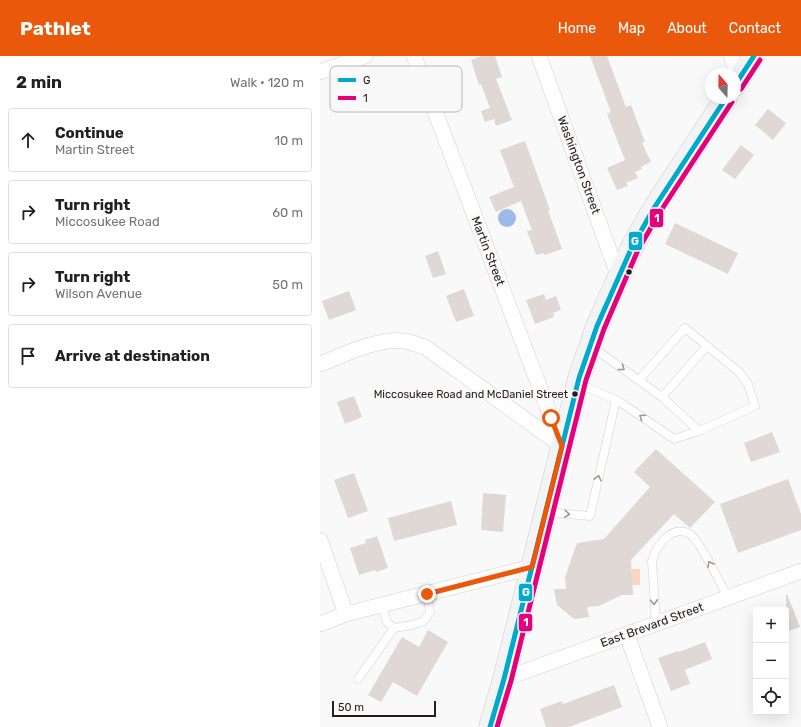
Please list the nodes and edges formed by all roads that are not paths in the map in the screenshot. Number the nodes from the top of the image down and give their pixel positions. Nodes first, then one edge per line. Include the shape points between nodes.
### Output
1 (365, 56) edge
2 (414, 56) edge
3 (539, 56) edge
4 (731, 56) edge
5 (754, 56) edge
6 (337, 66) edge
7 (418, 66) edge
8 (330, 68) edge
9 (734, 68) edge
10 (320, 72) edge
11 (741, 75) edge
12 (722, 104) edge
13 (435, 112) edge
14 (618, 275) junction
15 (590, 345) junction
16 (707, 346) junction
17 (320, 364) edge
18 (639, 380) junction
19 (578, 383) junction
20 (662, 397) junction
21 (616, 400) junction
22 (699, 431) junction
23 (562, 446) junction
24 (545, 512) junction
25 (320, 540) edge
26 (532, 567) junction
27 (801, 571) edge
28 (427, 594) junction
29 (728, 598) junction
30 (382, 605) junction
31 (346, 614) junction
32 (320, 624) edge
33 (656, 624) junction
34 (394, 628) junction
35 (627, 634) junction
36 (358, 679) dead end
37 (504, 679) junction
38 (490, 727) edge
39 (660, 727) edge

1 - 6 street
2 - 7 street, Martin Street
3 - 14 street, Washington Street
4 - 9 street
5 - 11 street
8 - 10 street
12 - 14 street via 654,208
13 - 23 street, Martin Street
14 - 15 street
15 -> 18 lane
15 - 19 street
16 - 18 lane via 685,328
16 - 20 lane
16 - 22 lane via 739,372 748,384 755,406
17 - 23 street via 389,341 416,344 424,347
18 - 20 lane
19 - 21 lane
19 - 23 street
20 - 22 lane
22 -> 21 lane via 674,439
24 -> 21 lane via 590,516
23 - 24 street
24 - 26 street
25 - 31 street
26 - 28 street
26 - 37 street
27 - 29 street, East Brevard Street
28 - 30 street
28 - 34 lane via 430,612 424,621
29 - 33 street, East Brevard Street
29 -> 33 lane via 698,542 690,534 681,531 672,533 664,539 652,561
30 - 31 street
30 - 34 lane via 387,622
31 - 32 street
33 - 35 street, East Brevard Street
34 - 36 lane
35 - 37 street, East Brevard Street
35 - 39 street
37 - 38 street

